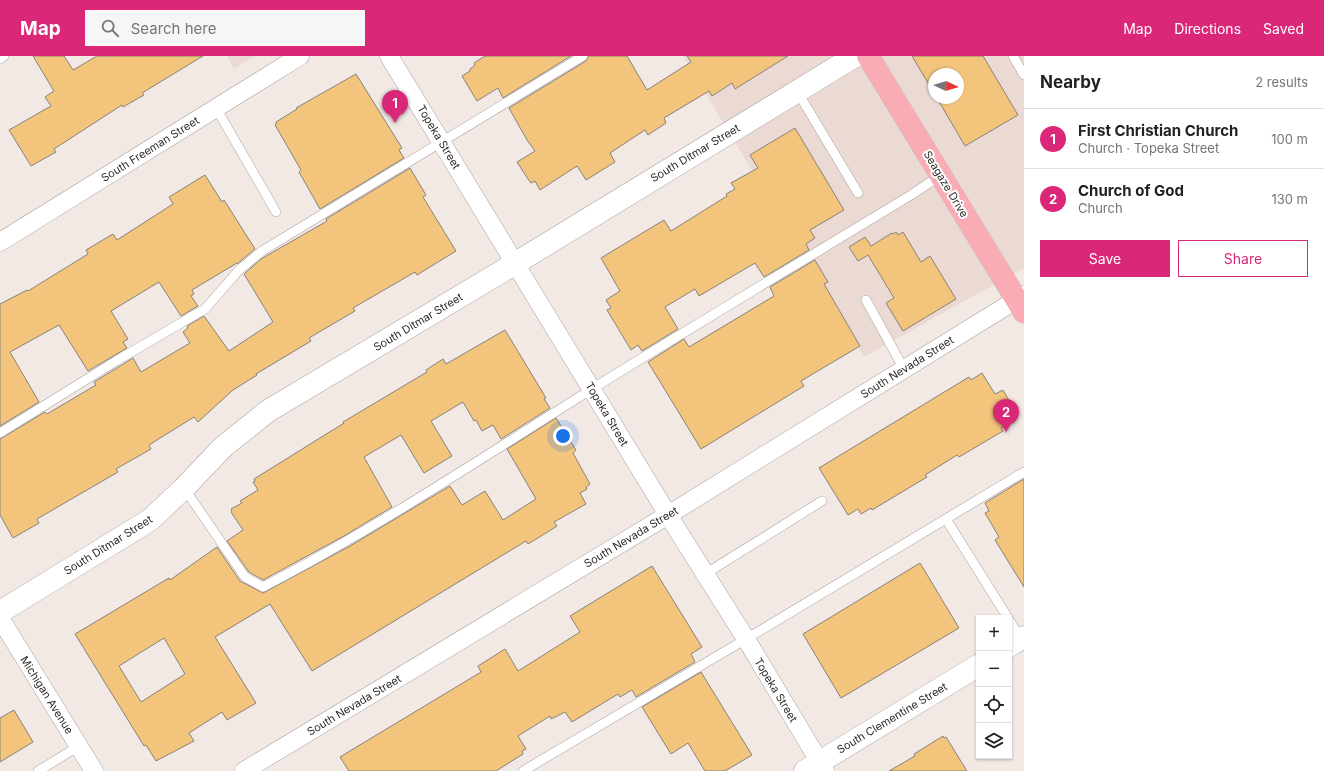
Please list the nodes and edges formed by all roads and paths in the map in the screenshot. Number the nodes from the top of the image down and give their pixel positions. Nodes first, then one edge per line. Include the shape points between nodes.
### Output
1 (4, 56) edge
2 (300, 56) edge
3 (389, 56) edge
4 (583, 56) edge
5 (855, 56) edge
6 (868, 56) edge
7 (1013, 56) edge
8 (0, 58) edge
9 (1024, 75) edge
10 (797, 91) junction
11 (216, 108) junction
12 (442, 142) junction
13 (941, 175) junction
14 (858, 193) dead end
15 (276, 212) dead end
16 (0, 242) edge
17 (516, 263) junction
18 (866, 300) dead end
19 (1021, 302) edge
20 (904, 369) junction
21 (592, 389) junction
22 (0, 433) edge
23 (1024, 472) edge
24 (184, 488) junction
25 (822, 501) dead end
26 (668, 515) junction
27 (946, 519) junction
28 (705, 574) junction
29 (0, 612) edge
30 (1006, 615) edge
31 (0, 618) edge
32 (1012, 628) edge
33 (746, 640) junction
34 (1018, 641) edge
35 (976, 666) edge
36 (79, 746) junction
37 (817, 768) edge
38 (38, 771) edge
39 (94, 771) edge
40 (244, 771) edge
41 (523, 771) edge

1 - 8 lane
2 - 11 street, South Freeman Street
3 - 12 street, Topeka Street
4 - 12 lane
5 - 10 street, South Ditmar Street
6 - 13 main road, Seagaze Drive
7 - 9 lane
10 - 14 lane
10 - 17 street, South Ditmar Street
11 - 15 lane
11 - 16 street, South Freeman Street
12 - 17 street, Topeka Street
12 - 22 lane via 262,251 239,270 205,310 116,361
13 - 19 main road, Seagaze Drive
13 - 21 lane
17 - 21 street, Topeka Street
17 - 24 street, South Ditmar Street via 268,411 223,447
18 - 20 lane
19 - 20 street, South Nevada Street
20 - 26 street, South Nevada Street
21 - 24 lane via 471,466 308,563 263,586 245,577
21 - 26 street, Topeka Street
23 - 27 lane
24 - 29 street, South Ditmar Street via 150,520
25 - 28 lane
26 - 28 street, Topeka Street
26 - 40 street, South Nevada Street
27 - 30 lane
27 - 33 lane
28 - 33 street, Topeka Street
31 - 36 street, Michigan Avenue
32 - 34 lane
33 - 37 street, Topeka Street
33 - 41 lane
35 - 37 street, South Clementine Street
36 - 38 lane
36 - 39 street, Michigan Avenue

